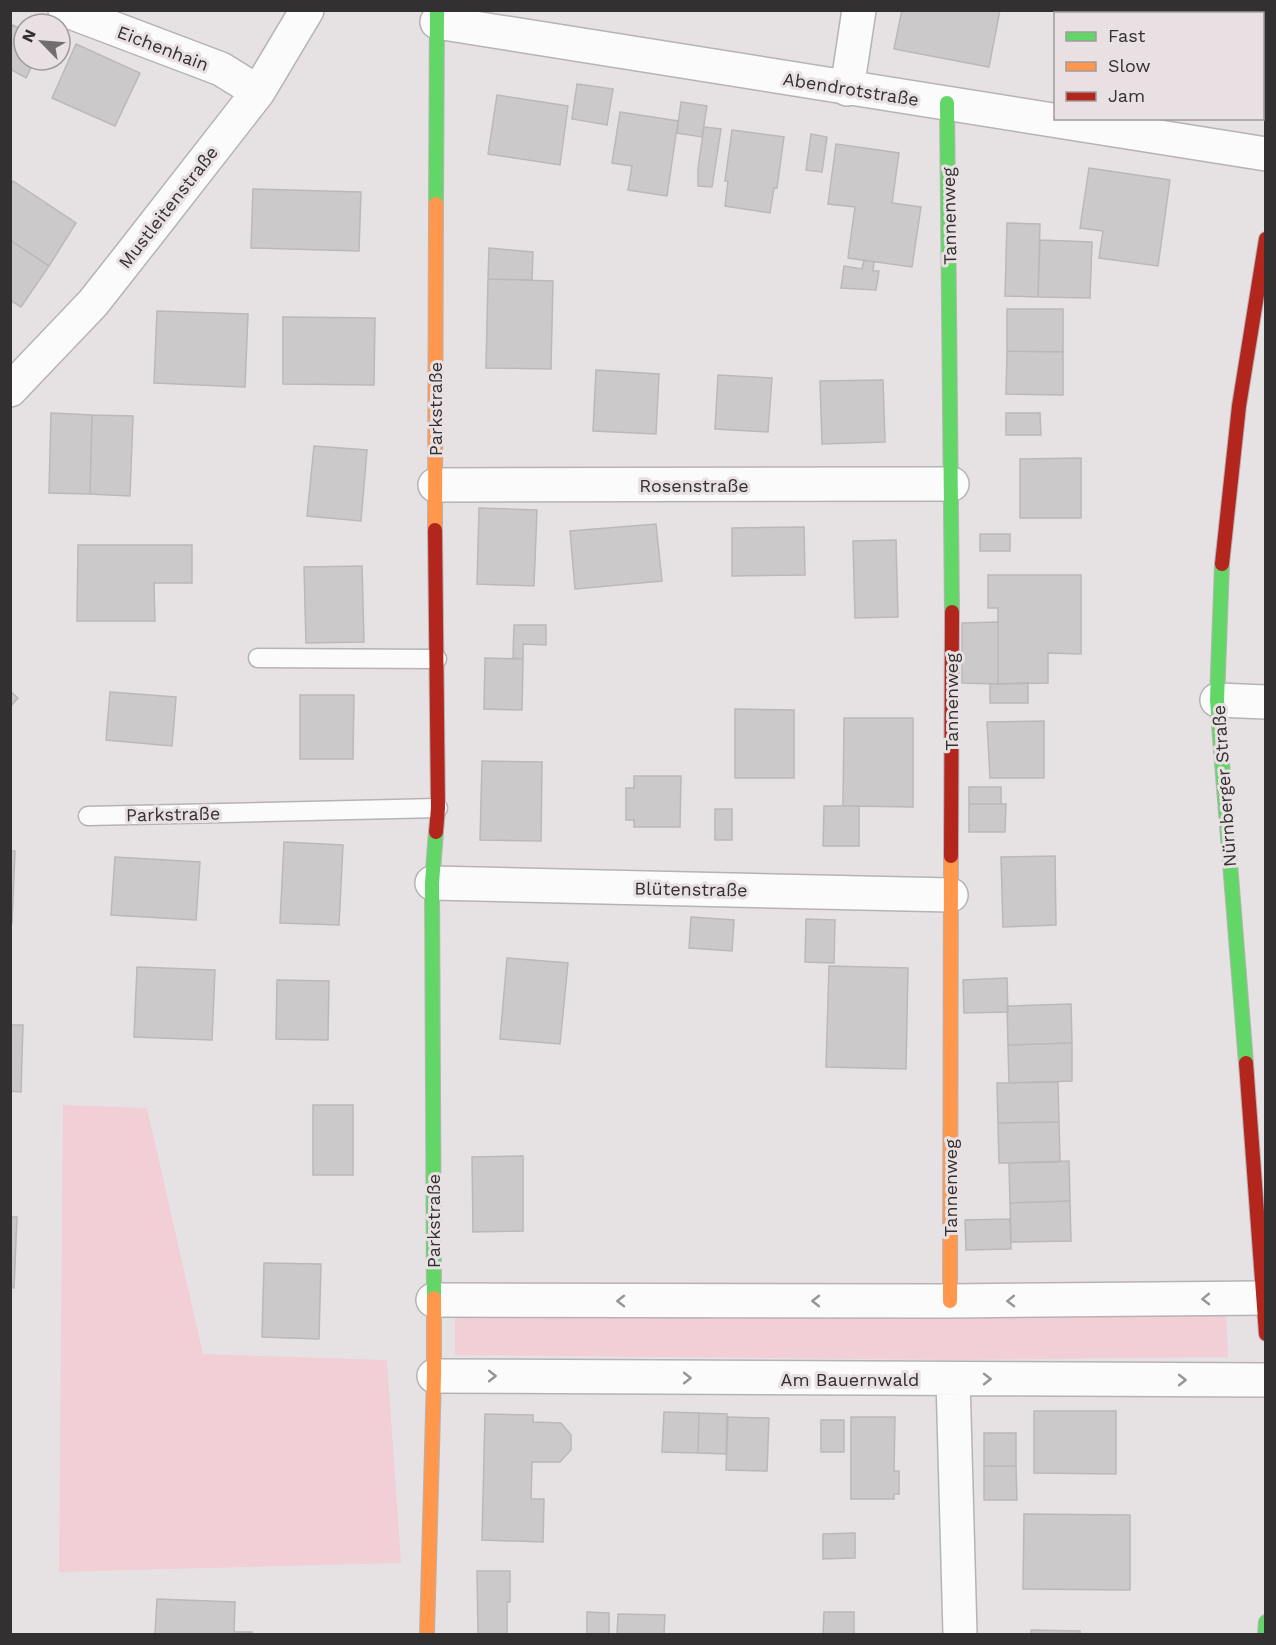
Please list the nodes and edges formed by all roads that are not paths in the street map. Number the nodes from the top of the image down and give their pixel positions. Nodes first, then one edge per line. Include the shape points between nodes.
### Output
1 (65, 10) edge
2 (308, 10) edge
3 (859, 10) edge
4 (437, 16) edge
5 (847, 89) junction
6 (258, 92) junction
7 (947, 103) junction
8 (1266, 154) edge
9 (1266, 239) edge
10 (10, 390) edge
11 (952, 484) junction
12 (435, 485) junction
13 (258, 658) dead end
14 (437, 659) junction
15 (1217, 700) junction
16 (1266, 702) edge
17 (438, 808) junction
18 (88, 816) dead end
19 (432, 883) junction
20 (951, 895) junction
21 (1264, 1298) edge
22 (434, 1300) junction
23 (950, 1302) junction
24 (1266, 1334) edge
25 (434, 1376) junction
26 (953, 1379) junction
27 (1266, 1380) edge
28 (1266, 1623) edge
29 (427, 1635) edge
30 (960, 1635) edge
31 (1264, 1635) edge

1 - 6 street, Eichenhain via 221,69
2 - 6 street, Mustleitenstraße
3 - 5 street
4 - 5 street, Abendrotstraße
4 - 12 street, Parkstraße
5 - 7 street, Abendrotstraße
6 - 10 street, Mustleitenstraße via 93,303
7 - 8 street, Abendrotstraße
7 - 11 street, Tannenweg
9 - 15 street, Nürnberger Straße via 1239,406 1222,550
11 - 12 street, Rosenstraße
11 - 20 street, Tannenweg
12 - 14 street, Parkstraße
13 - 14 lane
14 - 17 street, Parkstraße
15 - 16 street
15 - 21 street, Nürnberger Straße
17 - 18 lane, Parkstraße
17 - 19 street, Parkstraße
19 - 20 street, Blütenstraße
19 - 22 street, Parkstraße
20 - 23 street, Tannenweg
21 -> 23 street
21 - 24 street, Nürnberger Straße
23 -> 22 street
22 - 25 street, Parkstraße
25 -> 26 street, Am Bauernwald
25 - 29 street, Parkstraße
26 -> 27 street, Am Bauernwald
26 - 30 street
28 - 31 street

